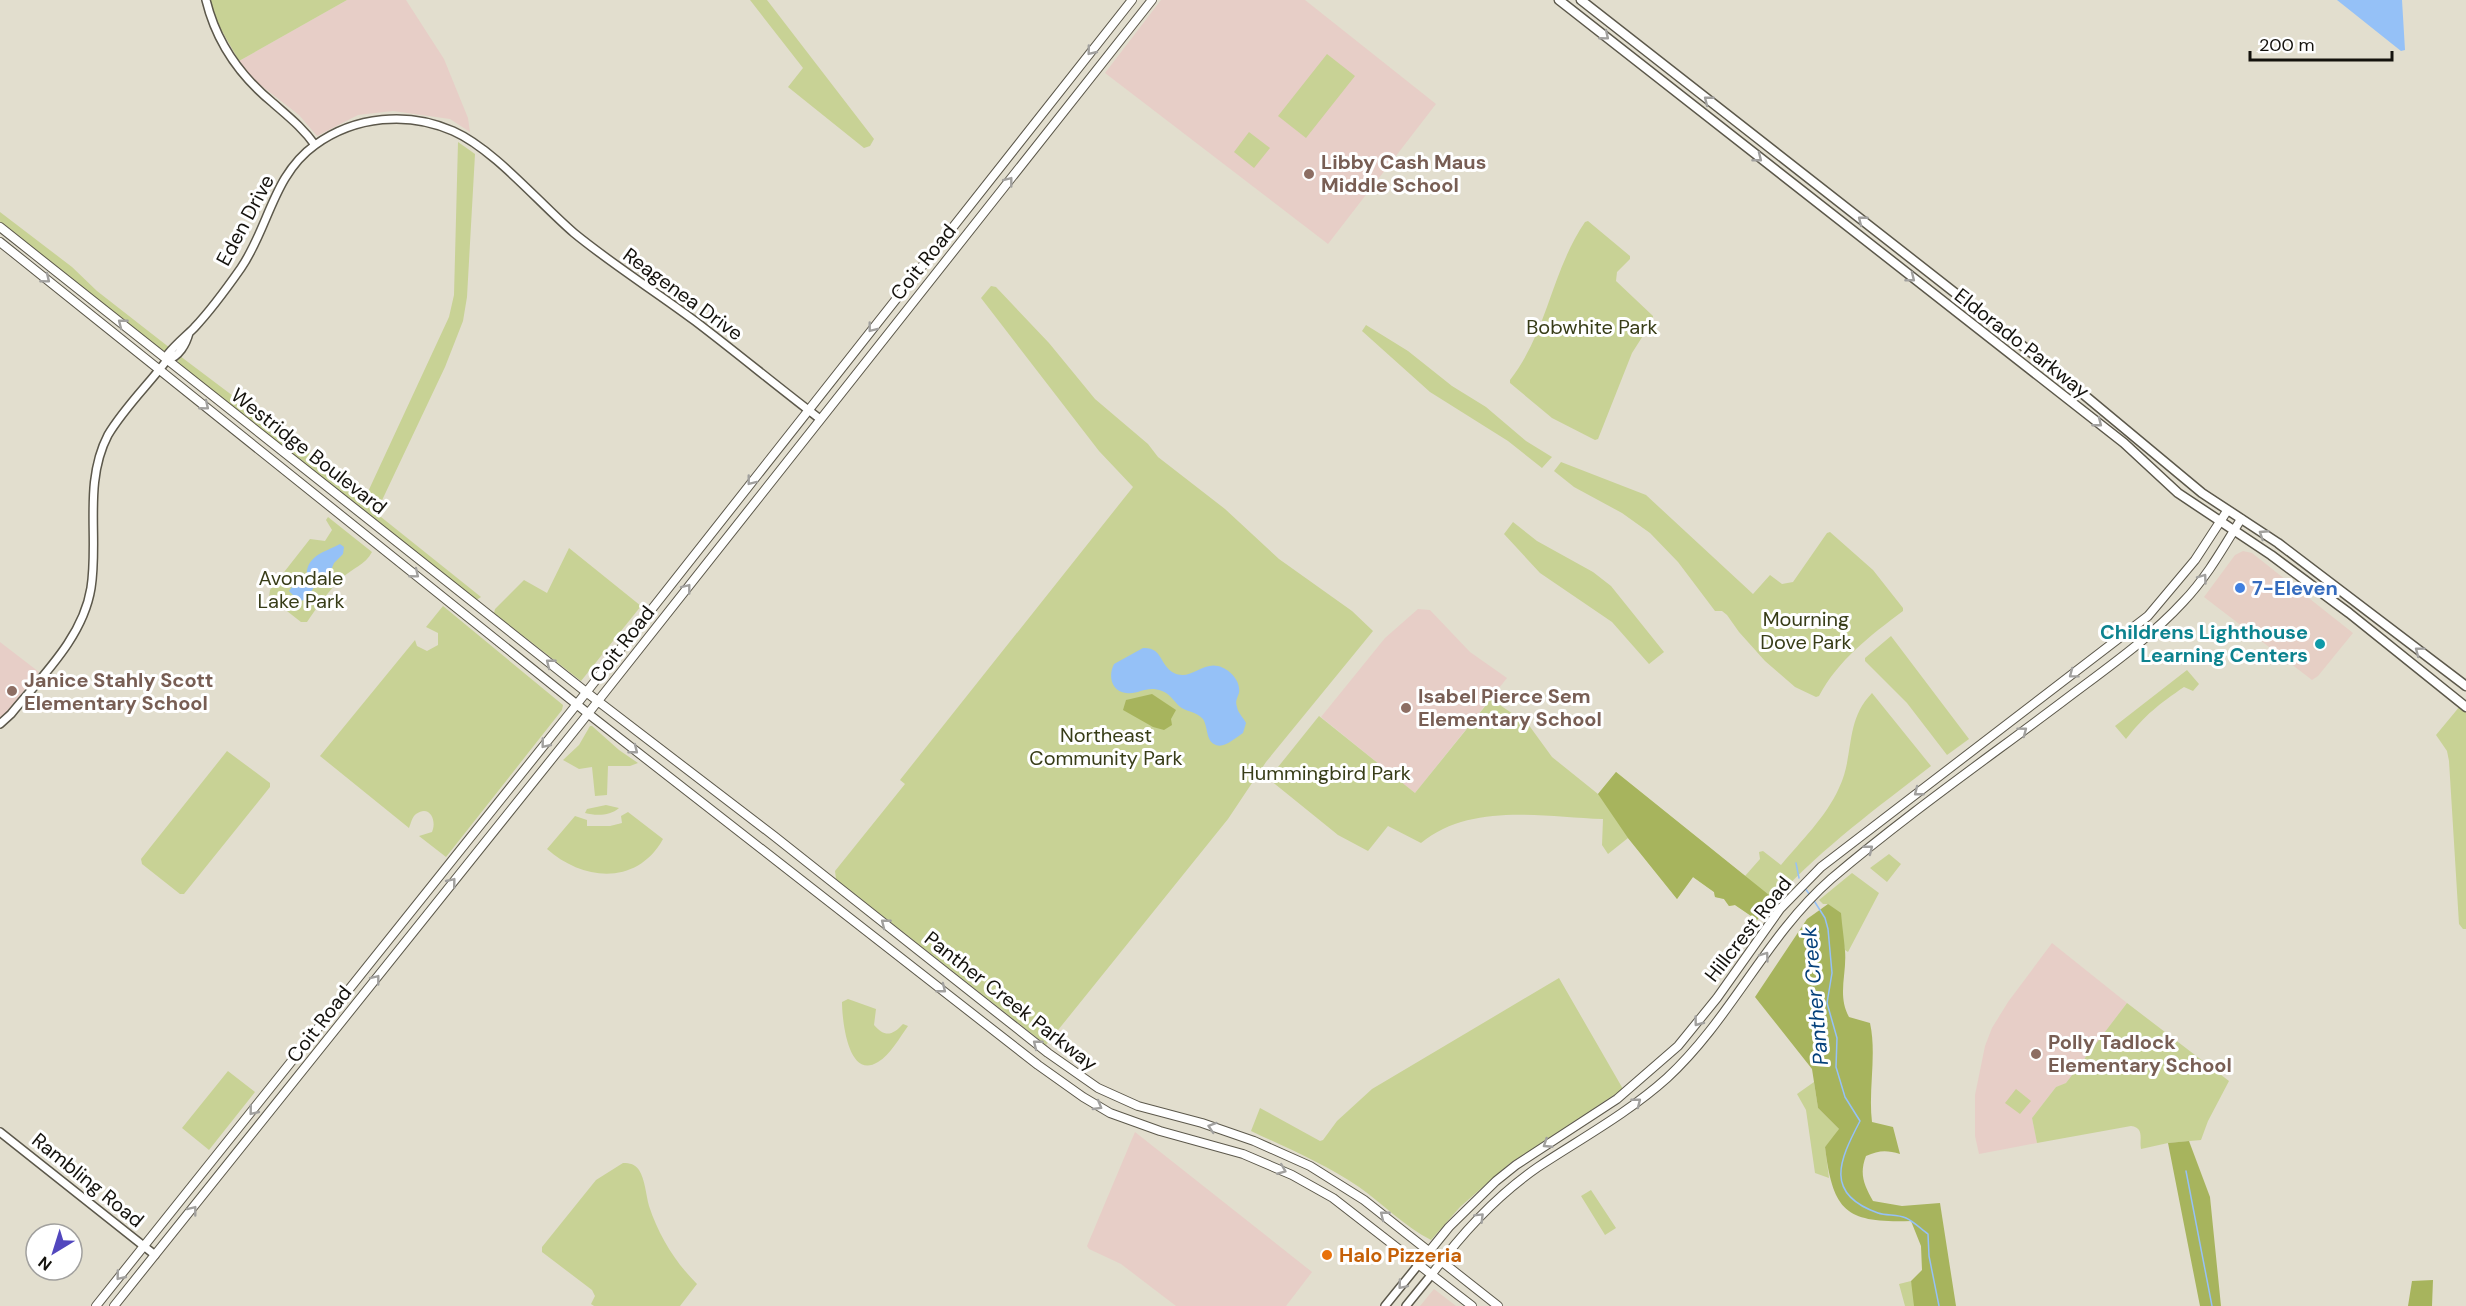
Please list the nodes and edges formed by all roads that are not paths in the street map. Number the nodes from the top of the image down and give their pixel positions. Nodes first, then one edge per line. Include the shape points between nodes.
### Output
1 (206, 0) edge
2 (1132, 0) edge
3 (1152, 0) edge
4 (1559, 0) edge
5 (1581, 0) edge
6 (315, 145) junction
7 (529, 192) joint
8 (0, 226) edge
9 (0, 242) edge
10 (167, 360) junction
11 (160, 369) junction
12 (808, 410) junction
13 (820, 419) junction
14 (2137, 437) junction
15 (2128, 447) junction
16 (2227, 511) junction
17 (2241, 519) junction
18 (2219, 522) junction
19 (2234, 531) junction
20 (2172, 590) junction
21 (2358, 604) junction
22 (2174, 611) junction
23 (2349, 614) junction
24 (2466, 686) edge
25 (586, 692) junction
26 (598, 700) junction
27 (577, 704) junction
28 (2466, 707) edge
29 (588, 713) junction
30 (0, 724) edge
31 (289, 1066) junction
32 (300, 1075) junction
33 (0, 1132) edge
34 (144, 1246) junction
35 (1430, 1252) junction
36 (156, 1255) junction
37 (1442, 1261) junction
38 (1419, 1264) junction
39 (1432, 1274) junction
40 (96, 1306) edge
41 (114, 1306) edge
42 (1385, 1306) edge
43 (1406, 1306) edge
44 (1472, 1306) edge
45 (1498, 1306) edge

1 - 6 street via 220,40 236,65
2 -> 12 main road, Coit Road
13 -> 3 main road, Coit Road
4 -> 15 main road, Eldorado Parkway
14 -> 5 main road, Eldorado Parkway
6 - 7 street, Eden Drive via 350,126 372,121 405,118 430,123 466,138
6 - 10 street, Eden Drive via 284,179 242,267 189,333 178,341
7 - 12 street, Reagenea Drive via 620,270 693,320
10 -> 8 main road, Westridge Boulevard
9 -> 11 main road, Westridge Boulevard
10 - 11 street, Eden Drive
25 -> 10 main road, Westridge Boulevard
11 -> 27 main road, Westridge Boulevard
11 - 30 street, Eden Drive via 108,436 104,447 93,486 91,590 76,630
12 - 13 street, Reagenea Drive
12 -> 25 main road, Coit Road
26 -> 13 main road, Coit Road
14 - 15 main road
14 - 16 main road, Eldorado Parkway
15 - 18 main road, Eldorado Parkway via 2178,494
16 - 17 main road, Eldorado Parkway
16 - 18 main road, Hillcrest Road
17 - 19 main road, Hillcrest Road
21 -> 17 main road, Eldorado Parkway
18 - 19 main road, Eldorado Parkway
18 - 20 main road, Hillcrest Road
22 -> 19 main road, Hillcrest Road via 2204,578
19 - 23 main road, Eldorado Parkway
20 - 22 main road via 2180,598
20 -> 35 main road, Hillcrest Road via 2148,616 1842,849 1769,923 1678,1046 1617,1099 1516,1165 1477,1198
21 - 23 main road
24 -> 21 main road, Eldorado Parkway
37 -> 22 main road, Hillcrest Road via 1462,1235 1507,1191 1614,1119 1667,1077 1711,1031 1782,933 1824,886 2135,647
23 - 28 main road, Eldorado Parkway
25 - 26 main road, Westridge Boulevard
25 - 27 main road, Coit Road
26 - 29 main road, Coit Road
35 -> 26 main road, Panther Creek Parkway via 1365,1200 1286,1154 1202,1123 1138,1106 1098,1088 1048,1053
27 - 29 main road, Westridge Boulevard
27 -> 31 main road, Coit Road
32 -> 29 main road, Coit Road
29 -> 38 main road, Panther Creek Parkway via 1083,1097 1110,1113 1243,1154 1292,1175 1333,1198
31 - 32 main road
31 -> 34 main road, Coit Road
36 -> 32 main road, Coit Road
33 - 34 street, Rambling Road
34 - 36 street, Rambling Road
34 -> 40 main road, Coit Road
35 - 37 main road, Panther Creek Parkway
35 - 38 main road, Hillcrest Road
36 - 41 main road, Coit Road
37 - 39 main road, Hillcrest Road
37 - 45 main road, Panther Creek Parkway
38 - 39 main road, Panther Creek Parkway
38 -> 42 street, Hillcrest Road
39 - 43 street, Hillcrest Road
39 - 44 main road, Panther Creek Parkway

